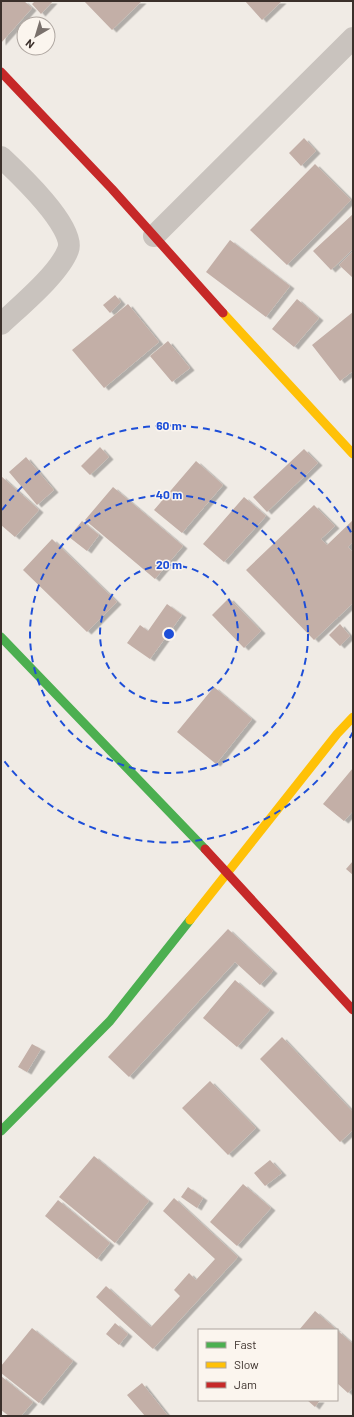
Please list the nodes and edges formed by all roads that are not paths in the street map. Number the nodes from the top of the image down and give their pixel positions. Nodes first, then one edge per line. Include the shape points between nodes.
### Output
1 (353, 38) edge
2 (1, 72) edge
3 (1, 157) edge
4 (154, 236) junction
5 (1, 324) edge
6 (353, 454) edge
7 (1, 637) edge
8 (353, 717) edge
9 (227, 872) junction
10 (353, 1010) edge
11 (1, 1131) edge

1 - 4 street
2 - 4 street
3 - 5 street via 60,221 69,237 69,249 56,269
4 - 6 street
7 - 9 street
8 - 9 street
9 - 10 street
9 - 11 street via 110,1021

